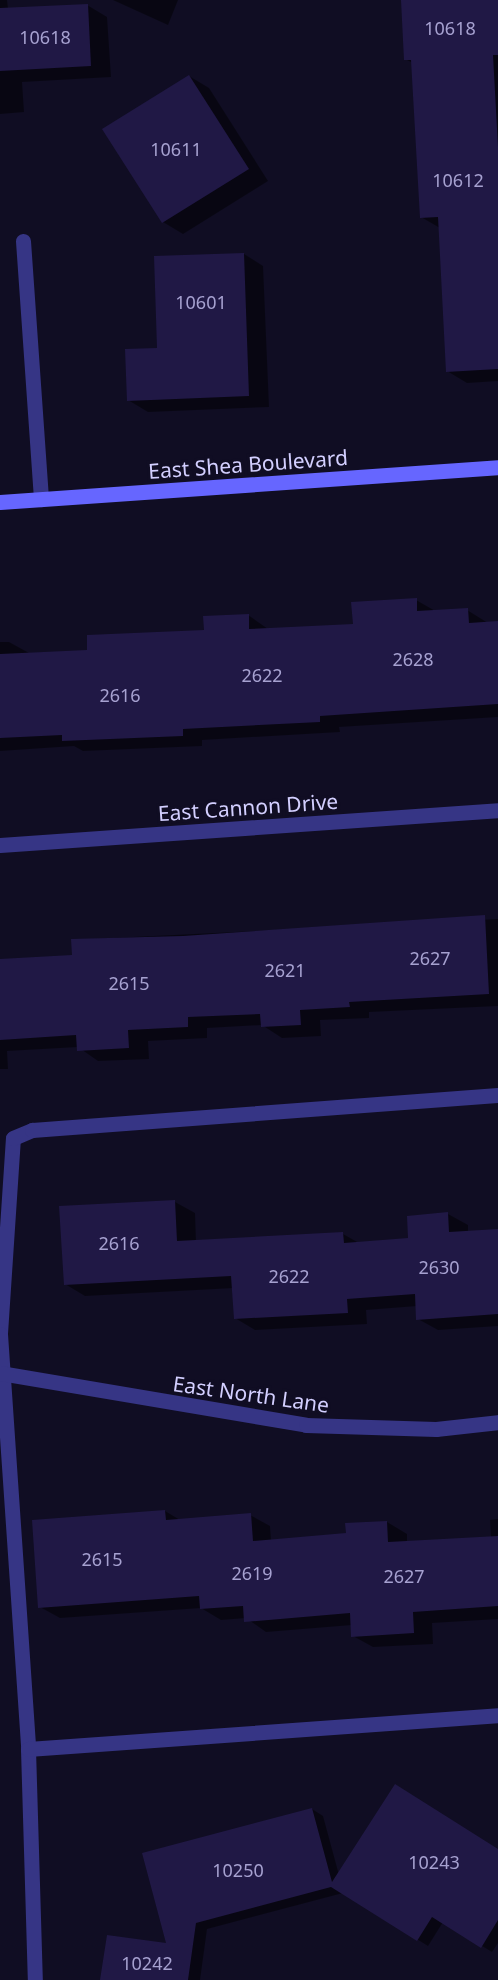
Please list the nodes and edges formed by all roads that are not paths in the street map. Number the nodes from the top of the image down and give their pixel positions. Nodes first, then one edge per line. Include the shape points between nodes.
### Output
1 (23, 241) dead end
2 (498, 467) edge
3 (41, 499) junction
4 (0, 502) edge
5 (498, 810) edge
6 (0, 845) edge
7 (498, 1095) edge
8 (0, 1333) edge
9 (2, 1374) edge
10 (498, 1422) edge
11 (498, 1715) edge
12 (28, 1749) junction
13 (35, 1980) edge

1 - 3 street
2 - 3 street, East Shea Boulevard
3 - 4 street, East Shea Boulevard
5 - 6 street, East Cannon Drive
7 - 8 street via 32,1130 13,1138
8 - 9 street
9 - 10 street, East North Lane via 306,1425 436,1429
9 - 12 street
11 - 12 street
12 - 13 street

